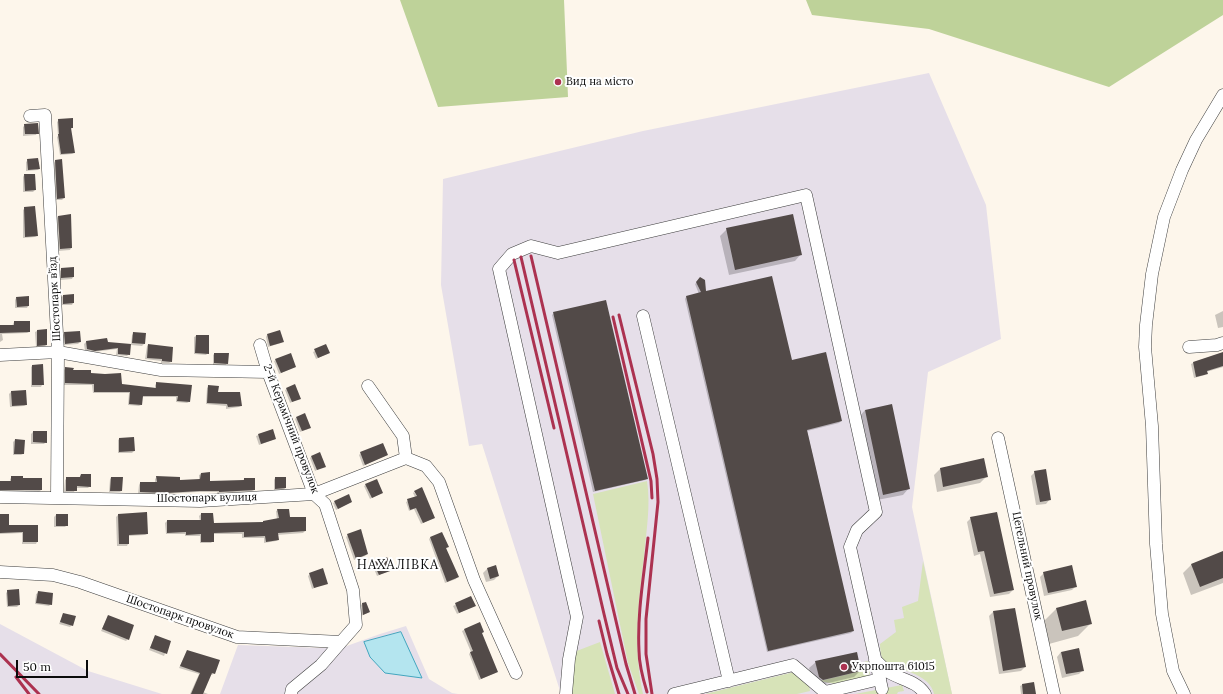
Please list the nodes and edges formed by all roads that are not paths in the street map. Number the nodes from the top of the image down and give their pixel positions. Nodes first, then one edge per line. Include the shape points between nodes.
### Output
1 (1223, 95) edge
2 (30, 116) dead end
3 (643, 316) dead end
4 (1223, 343) edge
5 (260, 345) dead end
6 (1189, 347) dead end
7 (58, 352) junction
8 (0, 356) edge
9 (268, 372) junction
10 (368, 386) dead end
11 (998, 438) dead end
12 (406, 458) junction
13 (314, 494) junction
14 (0, 497) edge
15 (57, 497) junction
16 (0, 572) edge
17 (341, 642) junction
18 (875, 660) junction
19 (516, 673) dead end
20 (729, 681) junction
21 (291, 694) edge
22 (566, 694) edge
23 (674, 694) edge
24 (925, 694) edge
25 (1054, 694) edge
26 (1184, 694) edge

1 - 26 street via 1184,164 1164,217 1152,274 1146,325 1145,347 1162,614 1173,671
2 - 7 street, Шостопарк в’їзд via 45,115
3 - 20 street
4 - 6 street
5 - 9 street, 2-й Керамічний провулок
7 - 8 street
7 - 9 street via 161,370
7 - 15 street, Шостопарк в’їзд
9 - 13 street, 2-й Керамічний провулок
10 - 12 street via 403,436
11 - 25 street, Цегельний провулок
12 - 13 street, Шостопарк вулиця
12 - 19 street via 426,466 439,482 474,580
13 - 15 street, Шостопарк вулиця via 200,501
13 - 17 street, 2-й Керамічний провулок via 325,504 353,590 356,625
14 - 15 street, Шостопарк вулиця
16 - 17 street, Шостопарк провулок via 53,575 80,582 237,637
17 - 21 street via 321,665 292,689
18 - 20 street via 881,684 825,692 793,665
18 - 22 street via 850,547 857,530 876,512 806,195 558,253 531,246 512,254 499,269 577,617
18 - 24 street via 887,671 921,688
20 - 23 street

